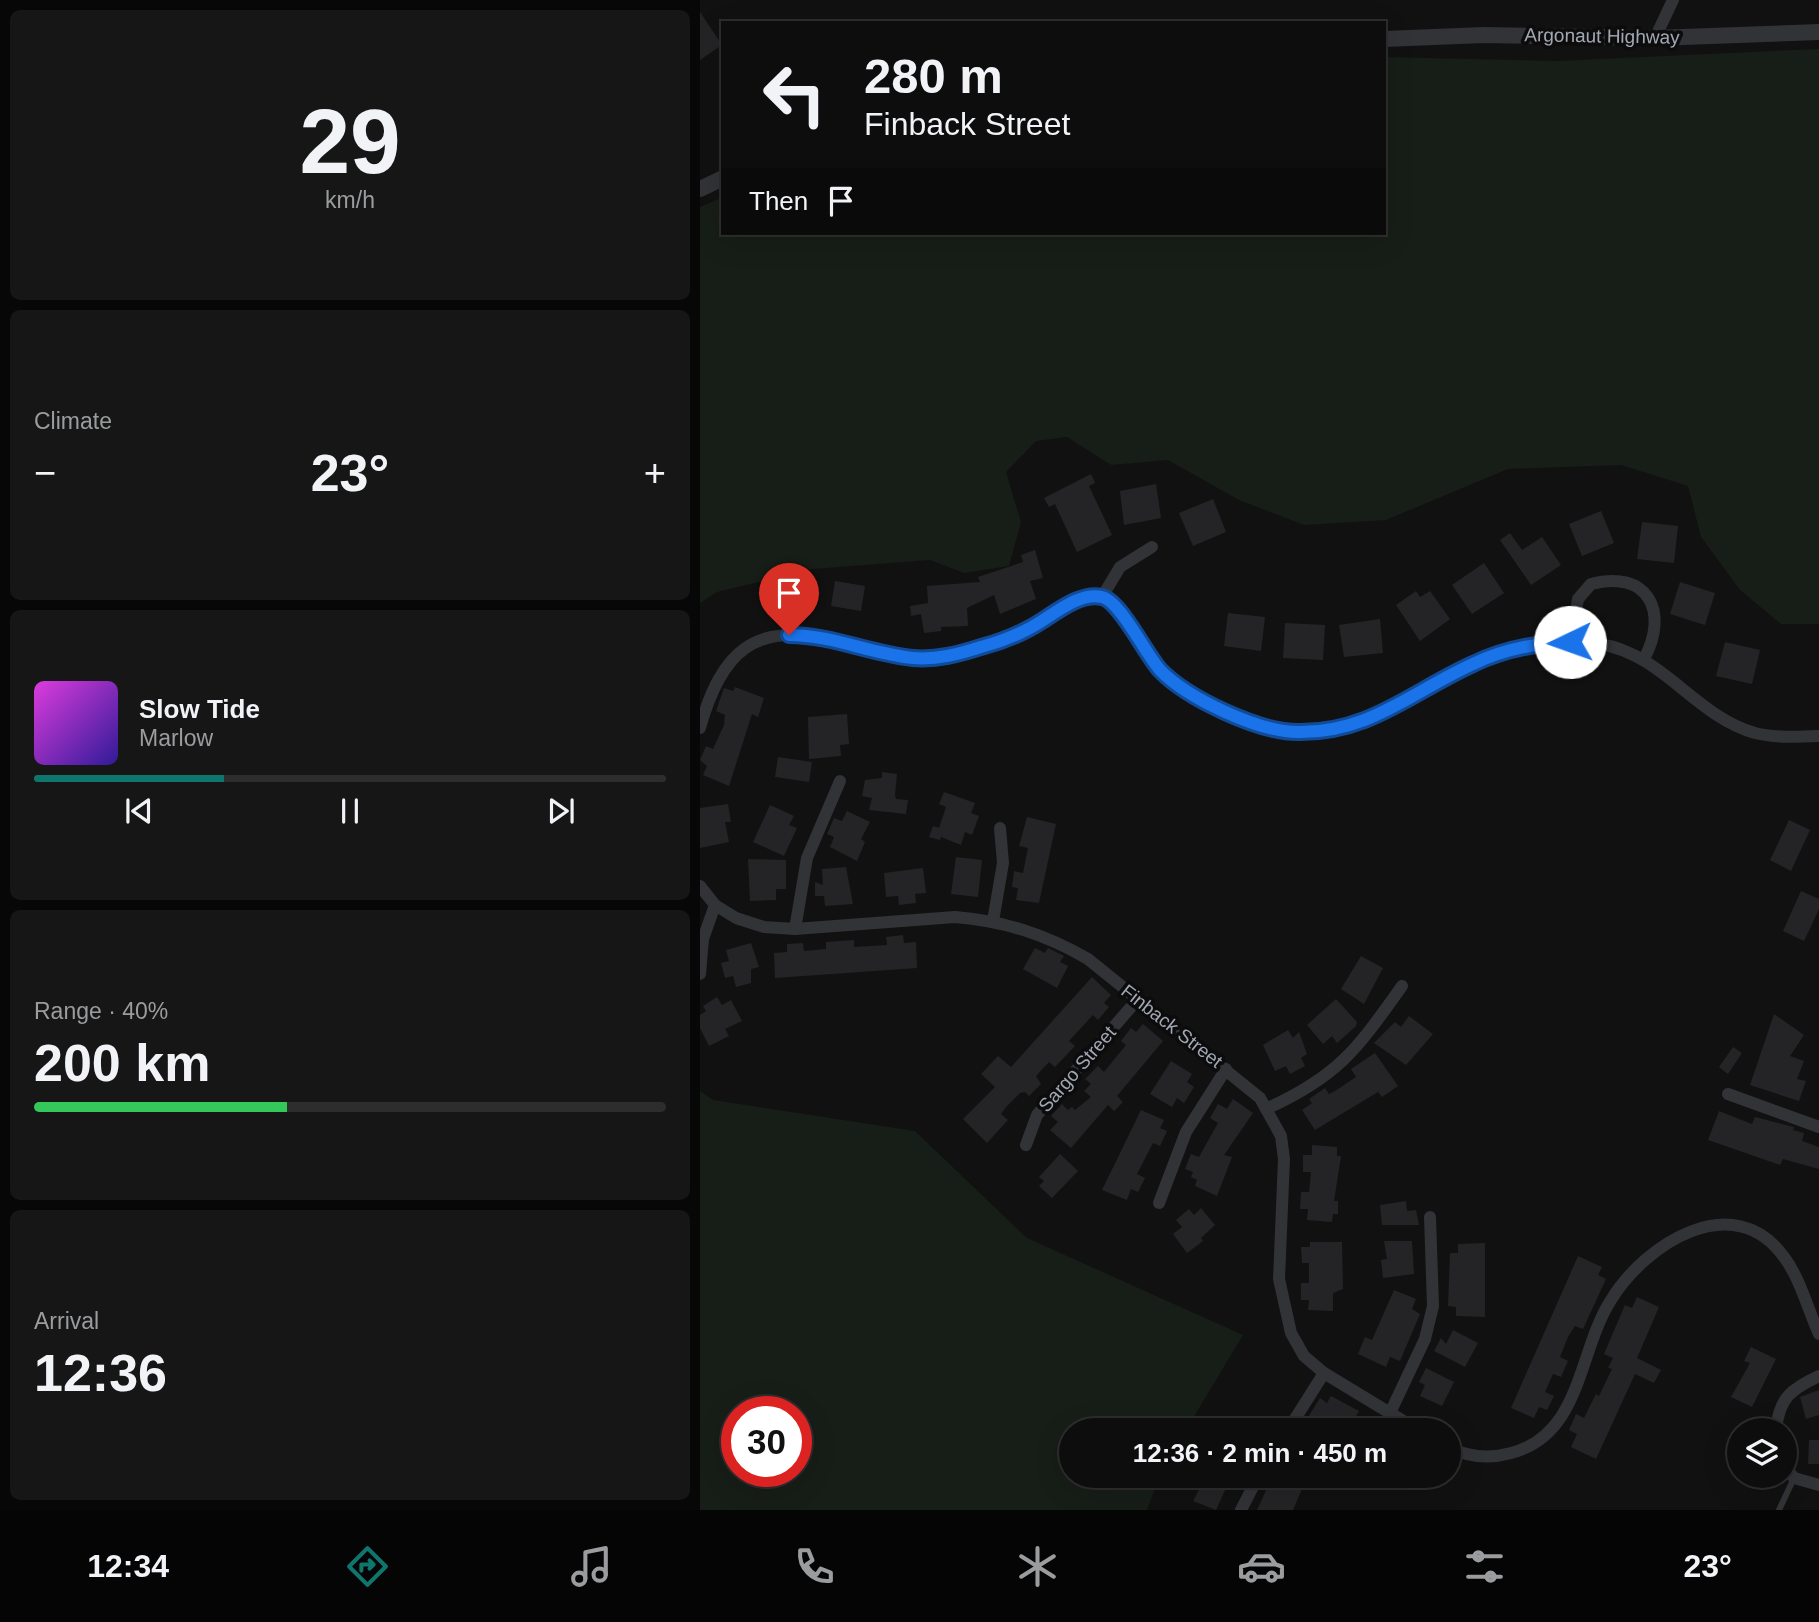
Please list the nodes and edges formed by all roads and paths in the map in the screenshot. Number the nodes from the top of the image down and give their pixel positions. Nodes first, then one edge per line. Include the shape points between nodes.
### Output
1 (1673, 0) edge
2 (1819, 33) edge
3 (1656, 38) junction
4 (1386, 39) edge
5 (721, 179) edge
6 (700, 189) edge
7 (1152, 547) dead end
8 (1102, 597) junction
9 (1570, 642) junction
10 (1644, 659) junction
11 (700, 728) edge
12 (1819, 736) edge
13 (840, 781) dead end
14 (1000, 828) dead end
15 (700, 886) edge
16 (715, 905) junction
17 (993, 921) junction
18 (795, 929) junction
19 (700, 974) edge
20 (1402, 986) dead end
21 (1138, 999) junction
22 (1226, 1069) junction
23 (1728, 1094) dead end
24 (1266, 1109) junction
25 (1819, 1127) edge
26 (1026, 1146) dead end
27 (1159, 1203) dead end
28 (1430, 1217) dead end
29 (1819, 1334) edge
30 (1324, 1373) junction
31 (1819, 1377) edge
32 (1390, 1413) junction
33 (1296, 1418) edge
34 (1398, 1418) edge
35 (1778, 1418) edge
36 (1461, 1452) edge
37 (1797, 1479) edge
38 (1819, 1486) edge
39 (1252, 1488) edge
40 (1789, 1488) edge
41 (1241, 1510) edge
42 (1779, 1510) edge

1 - 3 street
2 - 3 street, Argonaut Highway
3 - 4 street, Argonaut Highway via 1484,35
5 - 6 street
7 - 8 street via 1120,567
8 - 9 street via 1114,603 1142,648 1184,690 1261,725 1296,732 1363,723 1471,664 1512,649
8 - 11 street via 1078,601 1029,629 943,657 897,655 809,635 765,639 745,647 727,664 714,682
9 - 10 street via 1598,643
9 - 10 street via 1578,599 1591,584 1622,580 1637,586 1655,610 1651,646
10 - 12 street via 1723,718 1754,733
13 - 18 street via 807,858
14 - 17 street via 1003,863
15 - 16 street, Finback Street
16 - 18 street, Finback Street via 764,927
16 - 19 street via 703,939
17 - 18 street, Finback Street via 955,917
17 - 21 street, Finback Street via 1060,943
20 - 24 street via 1336,1069
21 - 22 street, Finback Street
21 - 26 street, Sargo Street via 1037,1115
22 - 24 street, Finback Street
22 - 27 street via 1186,1132
23 - 25 street
24 - 30 street, Finback Street via 1281,1136 1284,1159 1279,1279 1283,1304 1304,1356
28 - 32 street via 1433,1306 1425,1339
29 - 36 street via 1785,1258 1773,1244 1748,1227 1710,1224 1643,1261 1623,1282 1598,1324 1576,1390 1554,1428 1519,1451 1478,1457
30 - 32 street, Finback Street
30 - 33 street
31 - 35 street via 1789,1392 1780,1404
32 - 34 street, Finback Street
37 - 38 street
39 - 41 street
40 - 42 lane

